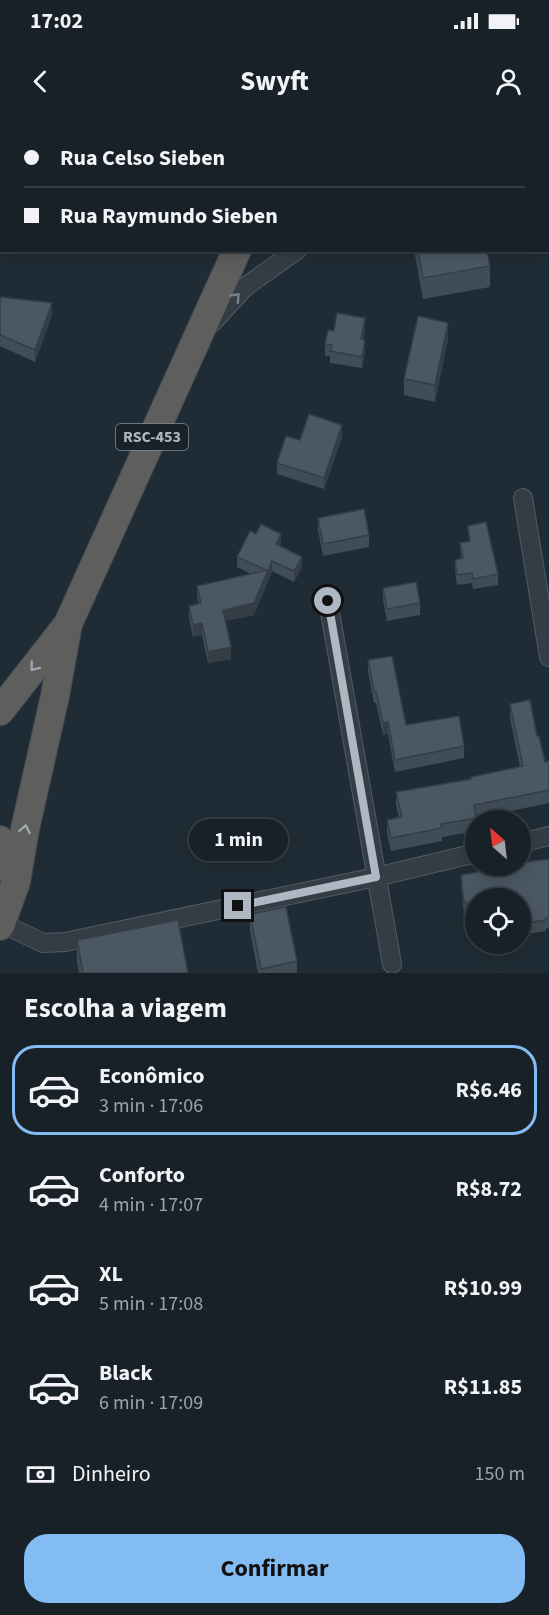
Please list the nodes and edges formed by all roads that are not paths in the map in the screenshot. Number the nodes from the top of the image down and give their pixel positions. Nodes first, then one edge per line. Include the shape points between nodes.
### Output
1 (236, 252) edge
2 (294, 252) edge
3 (196, 340) junction
4 (523, 498) dead end
5 (328, 601) dead end
6 (68, 624) junction
7 (549, 657) edge
8 (0, 711) edge
9 (549, 836) edge
10 (0, 840) edge
11 (531, 840) edge
12 (465, 857) edge
13 (376, 877) junction
14 (16, 882) junction
15 (1, 925) edge
16 (392, 964) dead end

1 - 3 highway, RSC-453
3 -> 2 street via 245,287
3 - 6 highway, RSC-453
4 - 7 street
5 - 13 street
6 -> 8 highway, RSC-453
14 -> 6 highway, RSC-453
9 - 11 street
10 - 14 highway
12 - 13 street
13 - 15 street via 65,942 43,942
13 - 16 street
14 - 15 highway, RSC-453

